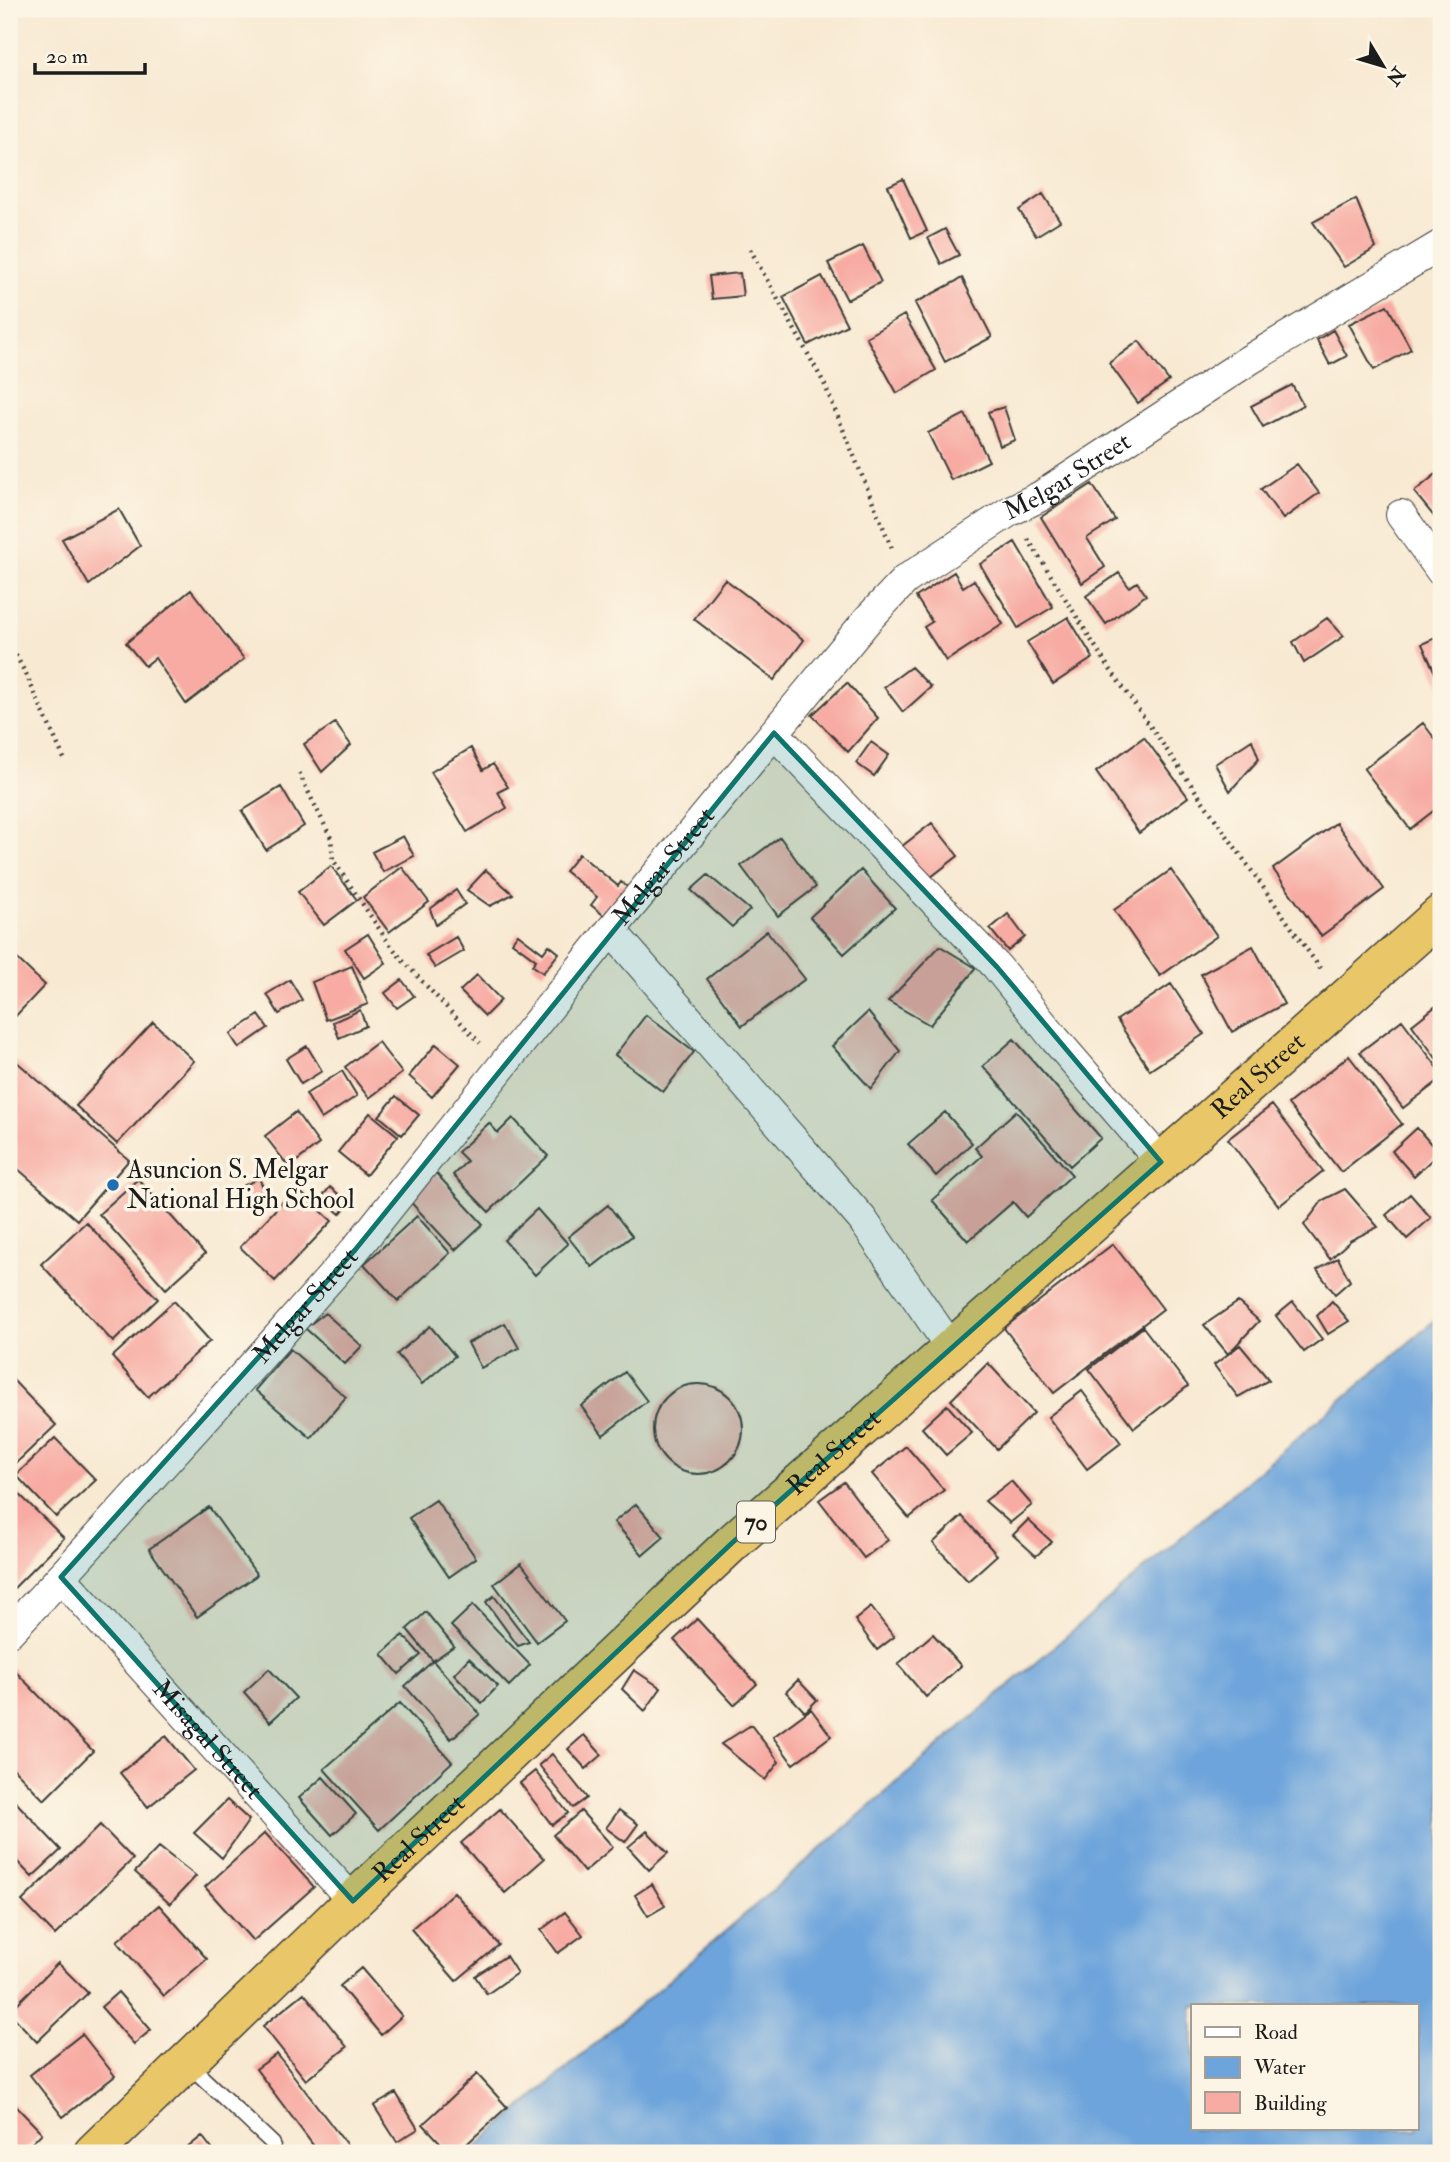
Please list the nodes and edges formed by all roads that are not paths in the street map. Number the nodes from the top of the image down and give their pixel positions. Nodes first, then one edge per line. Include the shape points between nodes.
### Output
1 (1441, 245) edge
2 (1401, 516) dead end
3 (1441, 571) edge
4 (774, 733) junction
5 (1441, 914) edge
6 (611, 930) junction
7 (1161, 1162) junction
8 (951, 1348) junction
9 (61, 1577) junction
10 (9, 1632) edge
11 (353, 1901) junction
12 (187, 2063) junction
13 (273, 2144) dead end
14 (93, 2153) edge

1 - 4 street, Melgar Street via 1249,360 905,580
2 - 3 street
4 - 6 street, Melgar Street
4 - 7 street via 997,967
5 - 7 highway, Real Street / 70
6 - 8 street via 862,1219
6 - 9 street, Melgar Street via 355,1250
7 - 8 highway, Real Street / 70
8 - 11 highway, Real Street / 70 via 732,1544
9 - 10 street, Melgar Street
9 - 11 street, Misagal Street
11 - 12 highway, Real Street / 70
12 - 13 lane
12 - 14 highway, Real Street / 70

